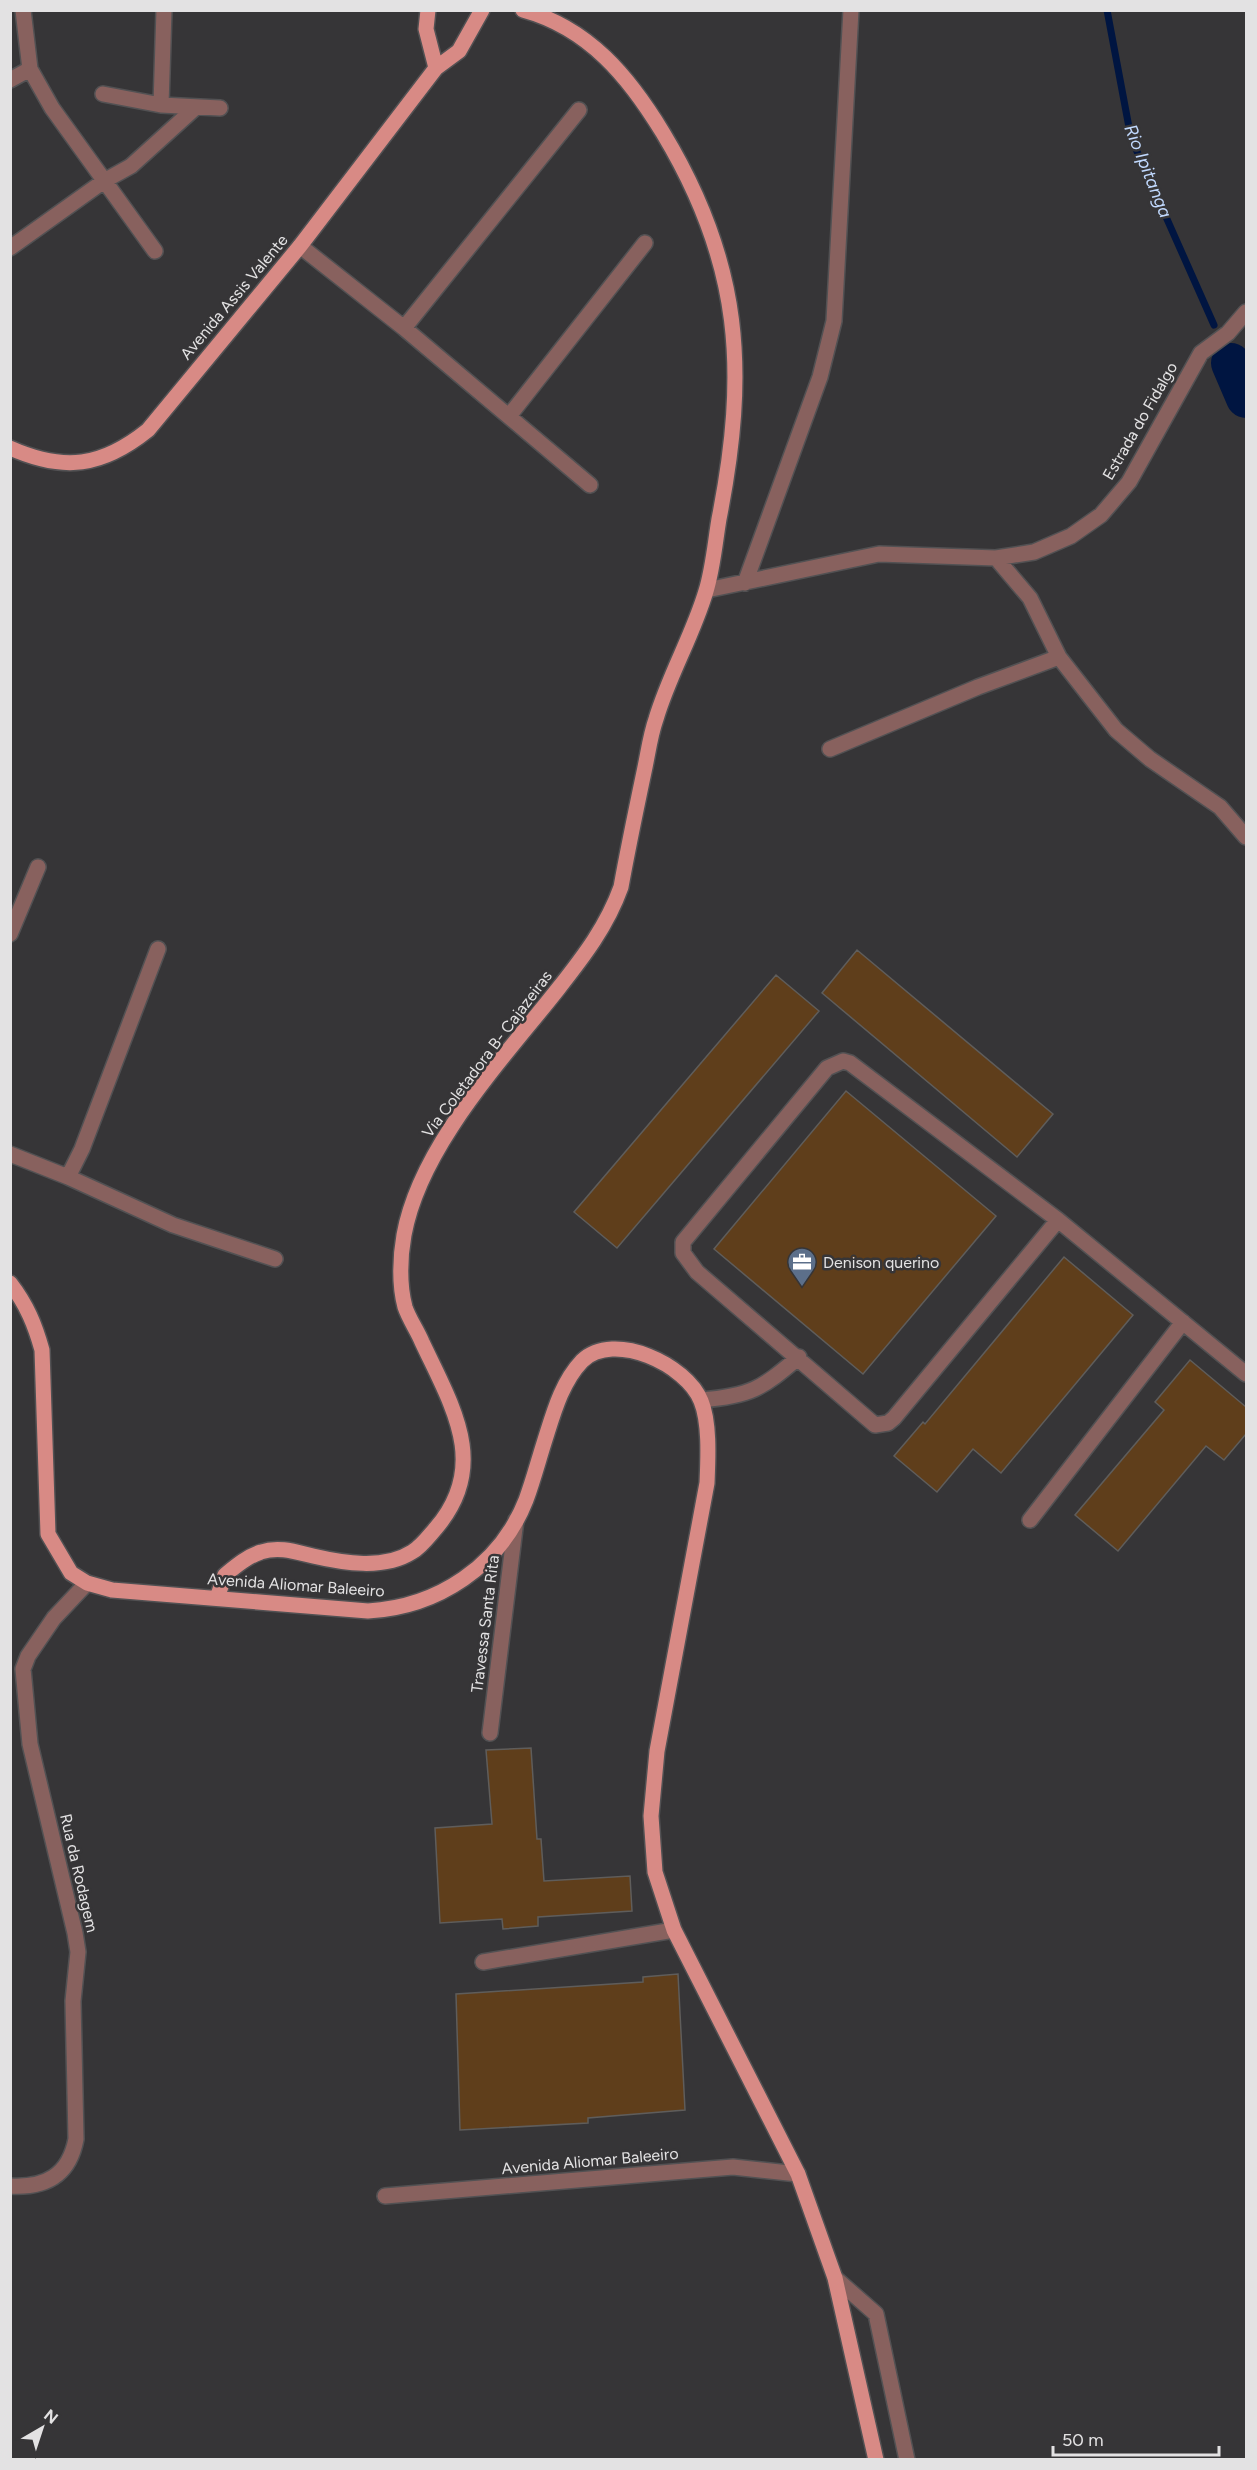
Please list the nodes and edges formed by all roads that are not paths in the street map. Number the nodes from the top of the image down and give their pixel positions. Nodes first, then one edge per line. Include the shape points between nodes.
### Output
1 (23, 10) edge
2 (164, 10) edge
3 (428, 10) edge
4 (482, 10) edge
5 (523, 10) edge
6 (851, 10) edge
7 (436, 68) junction
8 (30, 69) junction
9 (10, 80) edge
10 (103, 94) dead end
11 (161, 105) junction
12 (195, 108) junction
13 (220, 108) dead end
14 (579, 110) dead end
15 (104, 182) junction
16 (645, 243) dead end
17 (300, 246) junction
18 (10, 248) edge
19 (155, 251) dead end
20 (1246, 312) edge
21 (404, 328) junction
22 (509, 416) junction
23 (10, 447) edge
24 (591, 485) dead end
25 (996, 558) junction
26 (745, 583) junction
27 (707, 590) junction
28 (1059, 657) junction
29 (830, 749) dead end
30 (1246, 837) edge
31 (38, 867) dead end
32 (10, 934) edge
33 (158, 949) dead end
34 (10, 1154) edge
35 (68, 1177) junction
36 (1058, 1220) junction
37 (275, 1259) dead end
38 (10, 1283) edge
39 (1183, 1322) junction
40 (799, 1358) junction
41 (1246, 1374) edge
42 (701, 1401) junction
43 (516, 1520) junction
44 (1030, 1520) dead end
45 (237, 1565) junction
46 (225, 1575) junction
47 (87, 1584) junction
48 (188, 1595) junction
49 (218, 1598) junction
50 (235, 1600) junction
51 (490, 1733) dead end
52 (674, 1930) junction
53 (483, 1962) dead end
54 (798, 2174) junction
55 (10, 2186) edge
56 (385, 2196) dead end
57 (835, 2278) junction
58 (876, 2460) edge
59 (907, 2460) edge

1 - 8 street
2 - 11 street
3 - 7 main road via 426,29
4 - 7 main road, Avenida Assis Valente via 459,51
5 - 27 main road, Via Coletadora B- Cajazeiras via 564,26 605,54 628,79 671,146 713,238 735,337 736,398 728,476
6 - 26 street via 834,321 820,377
7 - 17 main road, Avenida Assis Valente
8 - 9 street
8 - 15 street
10 - 11 street
11 - 12 street
12 - 13 street
12 - 15 street via 131,166
14 - 21 street
15 - 18 street
15 - 19 street
16 - 22 street
17 - 21 street
17 - 23 main road, Avenida Assis Valente via 147,430 125,448 83,463 57,464 37,460
20 - 25 street, Estrada do Fidalgo via 1228,333 1201,353 1129,482 1101,515 1071,536 1044,548
21 - 22 street
22 - 24 street
25 - 26 street, Estrada do Fidalgo via 879,554
25 - 28 street via 1030,598
26 - 27 street, Estrada do Fidalgo
27 - 45 main road, Via Coletadora B- Cajazeiras via 655,719 621,887 612,913 596,940 481,1087 428,1163 405,1227 401,1251 405,1307 457,1424 464,1450 459,1492 425,1540 403,1556 374,1563 334,1561 285,1549 261,1552
28 - 29 street
28 - 30 street via 1116,730 1150,759 1220,807
31 - 32 street
33 - 35 street
34 - 35 street
35 - 37 street via 173,1225
36 - 39 street
36 - 40 street via 888,1423 875,1425 868,1421
36 - 40 street via 850,1063 836,1062 683,1242 683,1253 697,1272
38 - 47 main road via 35,1324 42,1350 48,1534 71,1573
39 - 41 street
39 - 44 street
40 - 42 street via 761,1388 730,1398
42 - 43 main road, Avenida Aliomar Baleeiro via 671,1369 632,1350 613,1347 583,1360 556,1405
42 - 52 main road via 707,1483 657,1751 651,1816 655,1872
43 - 50 main road, Avenida Aliomar Baleeiro via 479,1568 431,1598 409,1605 368,1611
43 - 51 street, Travessa Santa Rita
45 - 46 main road, Via Coletadora B- Cajazeiras
45 - 50 main road via 228,1581
46 - 48 main road, Via Coletadora B- Cajazeiras
46 - 49 main road
47 - 48 main road, Avenida Aliomar Baleeiro via 112,1590
47 - 55 street, Rua da Rodagem via 54,1618 23,1669 30,1744 78,1952 73,2012 76,2139 69,2159 47,2182 29,2187
48 - 49 main road, Avenida Aliomar Baleeiro
49 - 50 main road, Avenida Aliomar Baleeiro
52 - 53 street
52 - 54 main road
54 - 56 street, Avenida Aliomar Baleeiro via 733,2167
54 - 57 main road
57 - 58 main road
57 - 59 street via 876,2314

